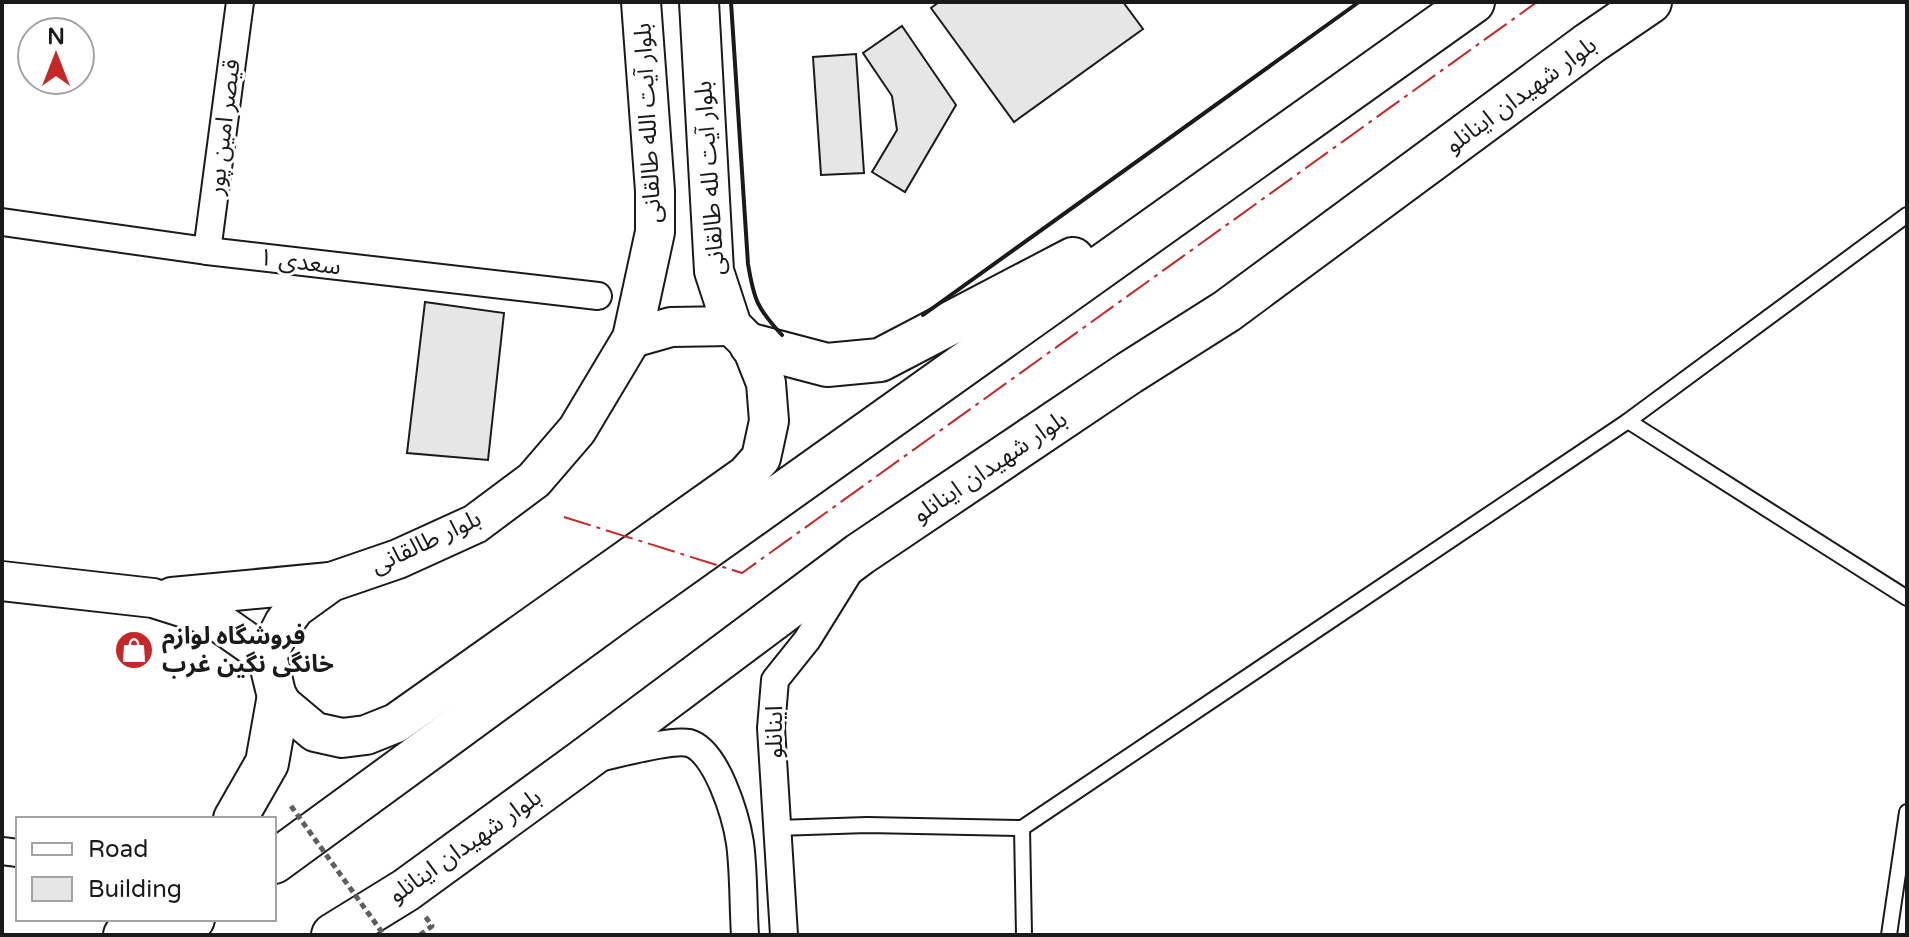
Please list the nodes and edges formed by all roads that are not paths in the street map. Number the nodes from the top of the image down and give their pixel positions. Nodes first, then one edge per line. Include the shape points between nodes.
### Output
1 (240, 2) edge
2 (641, 2) edge
3 (699, 2) edge
4 (1473, 2) edge
5 (1650, 2) edge
6 (1249, 162) junction
7 (1907, 215) edge
8 (2, 222) edge
9 (207, 251) junction
10 (598, 296) dead end
11 (742, 335) junction
12 (632, 338) junction
13 (1628, 421) junction
14 (860, 554) junction
15 (2, 581) edge
16 (331, 582) junction
17 (153, 598) junction
18 (1907, 598) edge
19 (267, 656) junction
20 (278, 701) junction
21 (583, 761) junction
22 (1907, 812) edge
23 (236, 817) edge
24 (777, 828) junction
25 (1022, 828) junction
26 (276, 861) edge
27 (190, 921) edge
28 (171, 935) edge
29 (333, 935) edge
30 (745, 935) edge
31 (784, 935) edge
32 (1024, 935) edge
33 (1889, 935) edge

1 - 9 street, قیصر امین پور
2 - 12 street, بلوار آیت الله طالقانی via 655,232
3 - 11 street, بلوار آیت لله طالقانی via 714,271
4 - 6 main road
5 - 14 main road, بلوار شهیدان اینانلو via 1227,311
6 - 11 main road via 880,360 827,365
6 - 26 main road
7 - 13 lane
8 - 9 street, سعدی ۱
9 - 10 street, سعدی ۱
11 - 12 street via 671,327
11 - 20 street via 766,383 769,421 761,458 746,475 396,723 342,738 315,732
12 - 16 street, بلوار طالقانی via 577,430 534,480 475,524
13 - 18 lane
13 - 25 lane
14 - 21 main road, بلوار شهیدان اینانلو
14 - 24 street, اینانلو via 807,640 775,680 771,728
15 - 17 street
16 - 17 street
16 - 19 street, بلوار طالقانی via 295,608
17 - 19 street via 210,616
19 - 20 street
20 - 23 main road via 267,763
21 - 29 main road, بلوار شهیدان اینانلو via 406,890
21 - 30 street via 669,743 690,743 706,755 721,779 740,842
22 - 33 lane
24 - 25 lane
24 - 31 street, اینانلو
25 - 32 lane
27 - 28 main road

